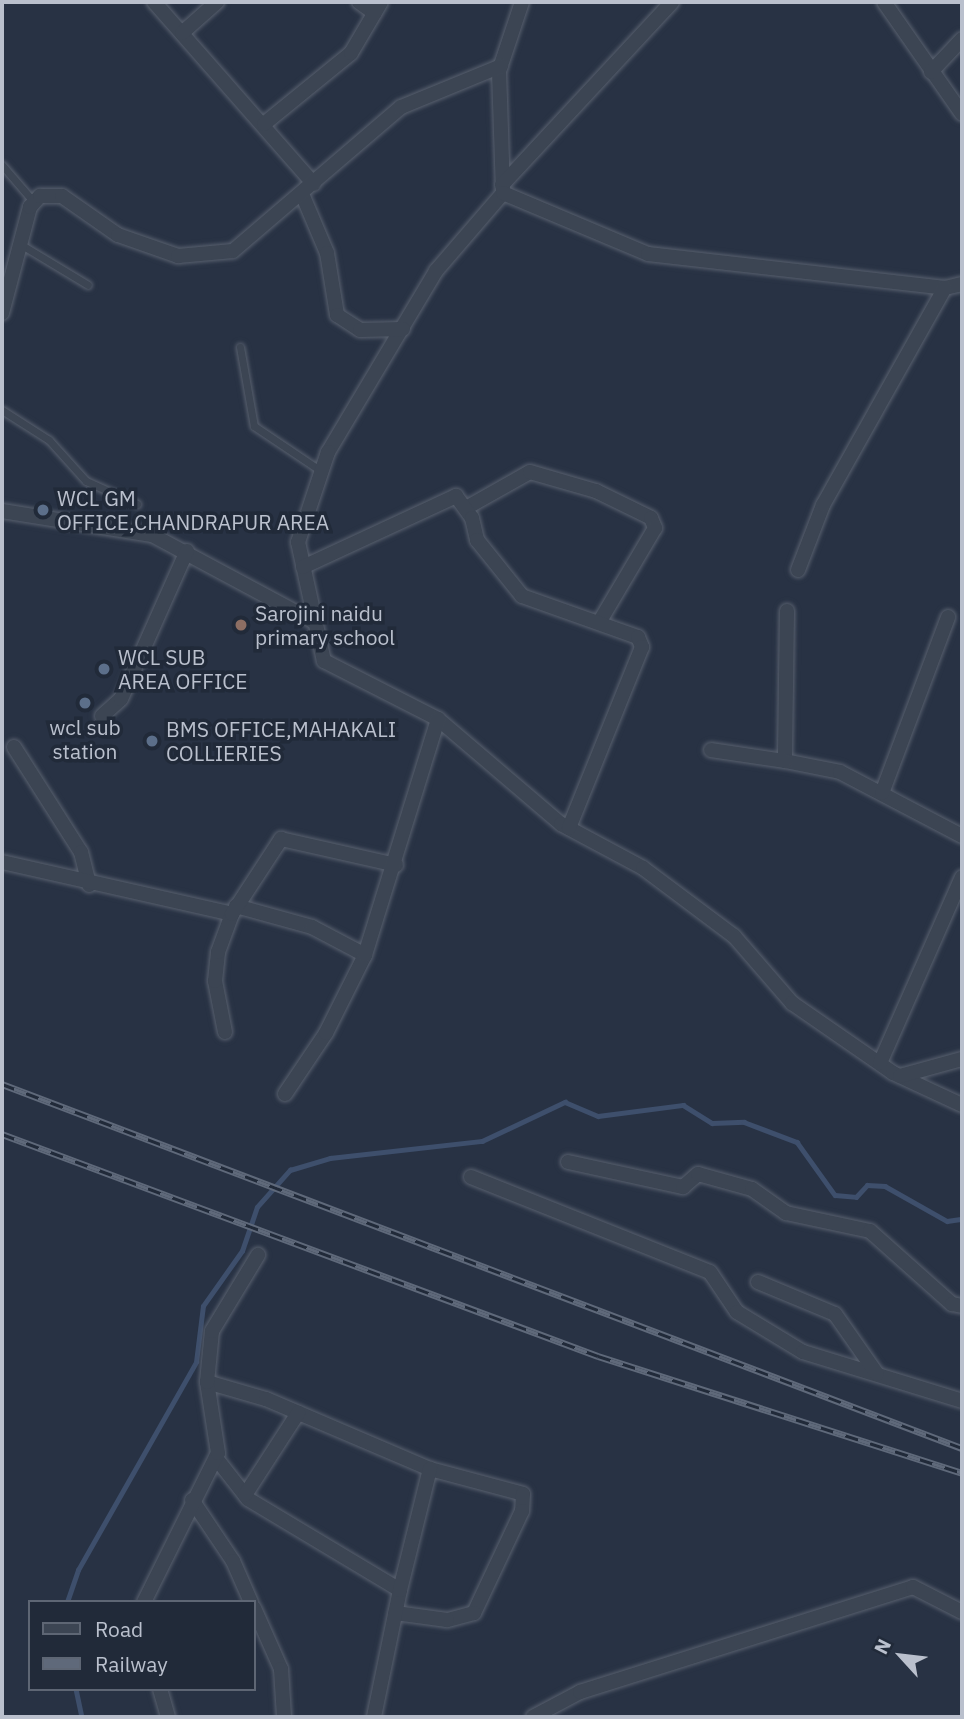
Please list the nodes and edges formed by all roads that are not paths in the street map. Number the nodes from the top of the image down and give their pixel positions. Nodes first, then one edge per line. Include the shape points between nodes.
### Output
1 (154, 2) edge
2 (217, 2) edge
3 (359, 2) edge
4 (522, 2) edge
5 (672, 2) edge
6 (884, 2) edge
7 (378, 7) edge
8 (182, 33) junction
9 (962, 40) edge
10 (501, 66) junction
11 (931, 72) junction
12 (962, 114) edge
13 (264, 124) junction
14 (2, 165) edge
15 (314, 184) junction
16 (502, 189) junction
17 (302, 194) junction
18 (33, 201) junction
19 (20, 244) junction
20 (962, 284) edge
21 (88, 285) dead end
22 (945, 288) junction
23 (2, 313) edge
24 (403, 329) junction
25 (240, 348) dead end
26 (2, 410) edge
27 (321, 472) junction
28 (137, 504) dead end
29 (466, 508) junction
30 (2, 511) edge
31 (187, 551) junction
32 (303, 567) junction
33 (798, 569) dead end
34 (787, 611) dead end
35 (948, 617) dead end
36 (600, 621) junction
37 (316, 623) junction
38 (102, 716) dead end
39 (438, 719) junction
40 (14, 747) dead end
41 (711, 750) dead end
42 (785, 761) junction
43 (882, 793) junction
44 (569, 828) junction
45 (962, 836) edge
46 (2, 862) edge
47 (396, 865) junction
48 (962, 877) edge
49 (89, 885) junction
50 (234, 910) junction
51 (365, 956) junction
52 (225, 1032) dead end
53 (962, 1059) edge
54 (880, 1063) junction
55 (900, 1076) junction
56 (285, 1094) dead end
57 (962, 1105) edge
58 (568, 1162) dead end
59 (471, 1177) dead end
60 (258, 1255) dead end
61 (758, 1282) dead end
62 (962, 1306) edge
63 (877, 1374) junction
64 (207, 1382) junction
65 (962, 1401) edge
66 (298, 1413) junction
67 (216, 1458) junction
68 (430, 1469) junction
69 (244, 1494) junction
70 (192, 1500) junction
71 (400, 1590) junction
72 (145, 1600) edge
73 (250, 1600) edge
74 (962, 1612) edge
75 (256, 1613) edge
76 (395, 1613) junction
77 (161, 1691) edge
78 (168, 1717) edge
79 (284, 1717) edge
80 (374, 1717) edge
81 (533, 1717) edge

1 - 8 street
2 - 8 street
3 - 7 street
4 - 10 street
5 - 16 street
6 - 11 street
7 - 13 street via 344,61
8 - 13 street
9 - 11 street
10 - 15 street via 401,107
10 - 16 street
11 - 12 street
13 - 15 street
14 - 18 lane
15 - 17 street
16 - 22 street via 648,254
16 - 24 street via 436,271
17 - 18 street via 242,247 191,257 124,239 62,196
17 - 24 street via 327,253 337,315 360,330
18 - 19 street
19 - 21 lane
19 - 23 street
20 - 22 street
22 - 33 street via 824,505
24 - 27 street
25 - 27 lane via 254,426
26 - 28 lane via 49,440 86,481
27 - 32 street via 298,542
29 - 32 street via 454,497
29 - 36 street via 477,540 522,596
29 - 36 street via 530,472 596,491 651,518 655,528
30 - 31 street via 136,531
31 - 37 street
31 - 38 street via 121,699
32 - 37 street
34 - 42 street
35 - 43 street
36 - 44 street via 634,634 642,647
37 - 39 street via 324,661
39 - 44 street
39 - 47 street
40 - 49 street via 81,852
41 - 42 street
42 - 43 street via 840,772
43 - 45 street
44 - 54 street via 643,868 734,936 792,1003
46 - 49 street
47 - 50 street via 281,839
47 - 51 street
48 - 54 street
49 - 50 street
50 - 51 street via 312,928
50 - 52 street via 215,968
51 - 56 street via 326,1033
53 - 55 street
54 - 55 street
55 - 57 street
58 - 62 street via 683,1187 698,1174 752,1189 786,1213 870,1231 951,1304
59 - 63 street via 710,1272 737,1312 763,1329 803,1352
60 - 64 street via 212,1331
61 - 63 street via 835,1314
63 - 65 street
64 - 66 street
64 - 67 street
66 - 68 street
66 - 69 street
67 - 69 street
67 - 70 street
68 - 71 street
68 - 76 street via 517,1488 525,1503 474,1613 447,1620
69 - 71 street
70 - 72 street
70 - 73 street via 227,1549
71 - 76 street
74 - 81 street via 913,1587 580,1692
75 - 79 street via 284,1683
76 - 80 street
77 - 78 street

